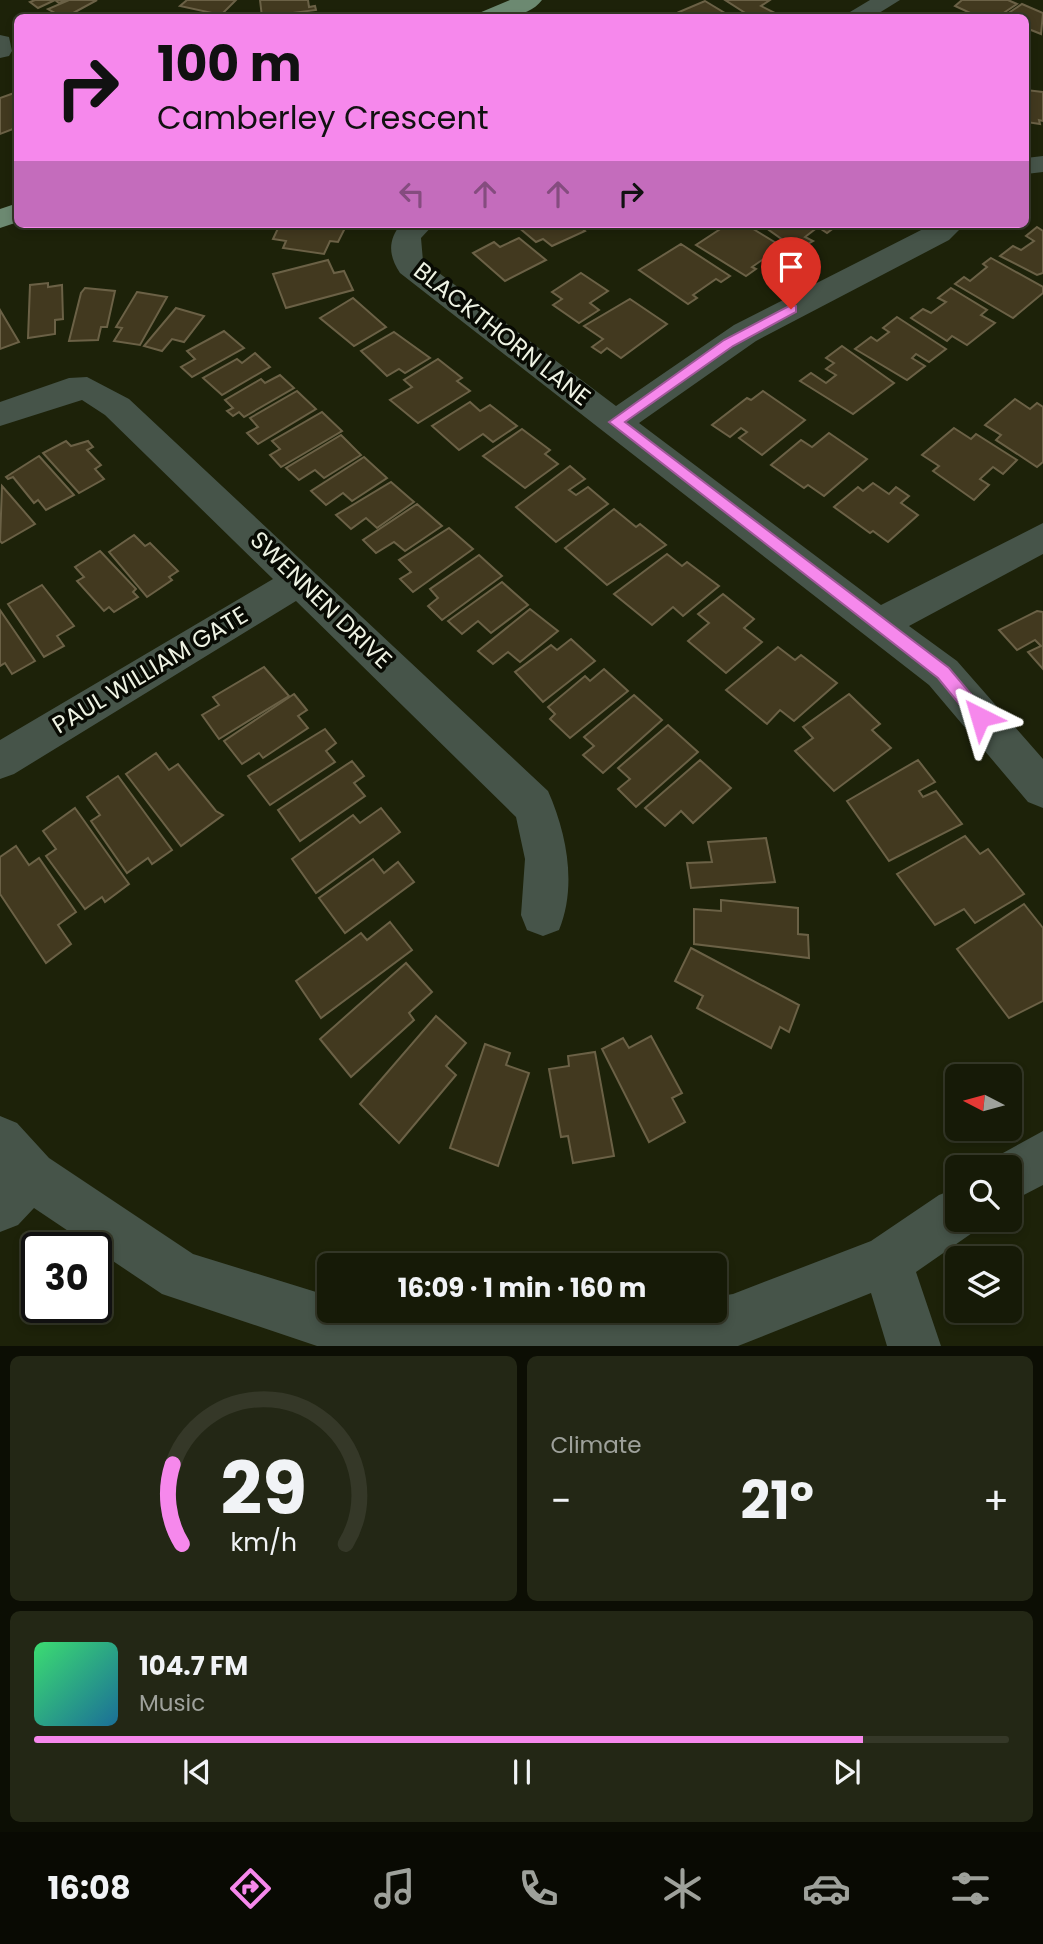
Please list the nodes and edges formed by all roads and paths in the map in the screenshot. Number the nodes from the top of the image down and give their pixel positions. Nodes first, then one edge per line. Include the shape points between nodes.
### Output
1 (530, 0) edge
2 (888, 0) edge
3 (496, 14) edge
4 (860, 14) edge
5 (0, 42) edge
6 (0, 51) edge
7 (414, 228) edge
8 (946, 228) edge
9 (0, 414) edge
10 (616, 422) junction
11 (1043, 537) edge
12 (301, 580) junction
13 (878, 624) junction
14 (0, 761) edge
15 (1043, 789) edge
16 (542, 915) dead end
17 (1043, 1156) edge
18 (1022, 1169) edge
19 (10, 1174) edge
20 (945, 1221) edge
21 (887, 1261) junction
22 (400, 1339) edge
23 (914, 1346) edge

1 - 3 main road
2 - 4 street
5 - 6 street
7 - 10 street, BLACKTHORN LANE via 405,240 410,265
8 - 10 street via 745,333
9 - 12 street, SWENNEN DRIVE via 69,390 98,392
10 - 13 street, BLACKTHORN LANE
11 - 13 street
12 - 14 street, PAUL WILLIAM GATE
12 - 16 street, SWENNEN DRIVE via 533,805 542,827 548,870
13 - 15 street, BLACKTHORN LANE via 943,673
17 - 18 street
19 - 22 street via 180,1276 332,1324
20 - 21 street
21 - 22 street via 733,1321 575,1341
21 - 23 street

